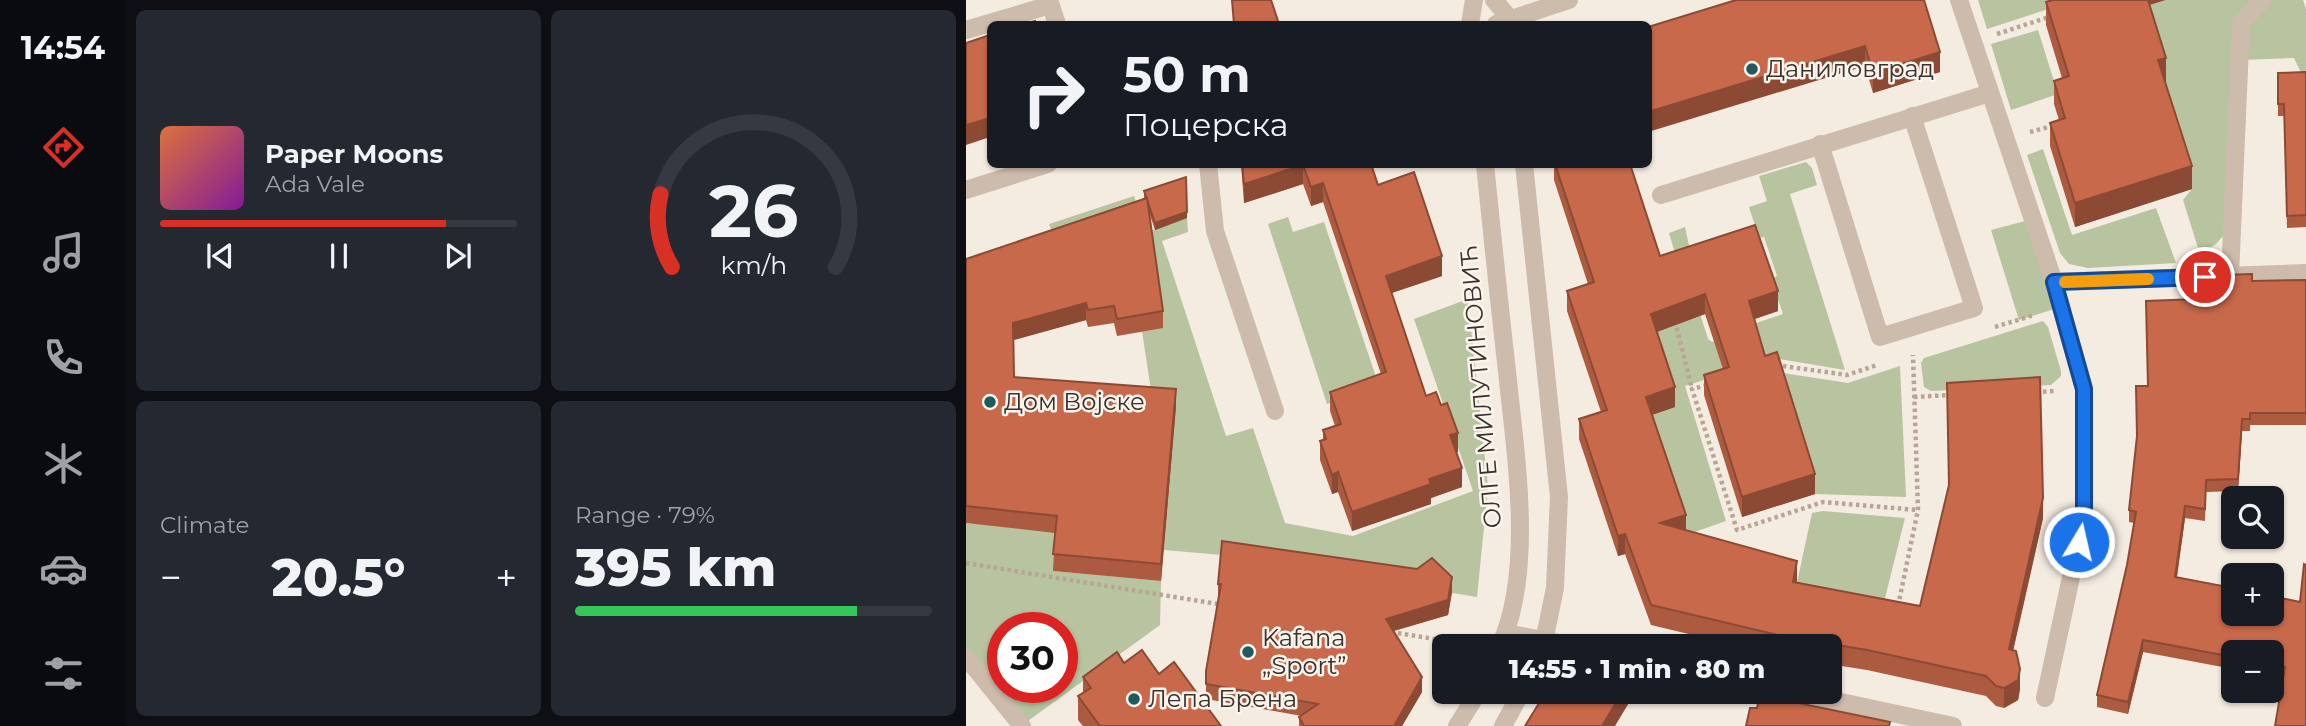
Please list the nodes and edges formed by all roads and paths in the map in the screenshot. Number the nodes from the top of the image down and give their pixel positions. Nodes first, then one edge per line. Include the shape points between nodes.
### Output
1 (1474, 0) edge
2 (1494, 0) edge
3 (1569, 0) edge
4 (1959, 0) edge
5 (2263, 0) edge
6 (1049, 2) edge
7 (2061, 14) edge
8 (993, 21) edge
9 (1056, 21) edge
10 (1470, 21) edge
11 (1505, 21) edge
12 (1511, 21) edge
13 (987, 23) edge
14 (966, 30) edge
15 (1973, 41) junction
16 (1990, 93) junction
17 (1912, 116) junction
18 (1820, 144) junction
19 (1035, 168) edge
20 (1208, 168) edge
21 (1485, 168) edge
22 (1524, 168) edge
23 (966, 190) edge
24 (1661, 195) dead end
25 (2306, 274) edge
26 (2230, 276) junction
27 (2054, 282) junction
28 (2062, 307) junction
29 (1672, 310) edge
30 (1993, 328) dead end
31 (1913, 352) dead end
32 (1886, 361) dead end
33 (1775, 364) edge
34 (1716, 382) edge
35 (1692, 389) junction
36 (2084, 389) junction
37 (2032, 392) edge
38 (1953, 395) edge
39 (1914, 397) junction
40 (1275, 411) dead end
41 (1918, 510) junction
42 (966, 563) edge
43 (1227, 606) edge
44 (1896, 617) edge
45 (1378, 630) edge
46 (1504, 634) edge
47 (1546, 634) edge
48 (1432, 639) edge
49 (969, 667) edge
50 (2045, 698) dead end
51 (1842, 702) edge
52 (1471, 704) edge
53 (1515, 704) edge
54 (1021, 726) edge
55 (1458, 726) edge
56 (1503, 726) edge
57 (1953, 726) edge

1 - 10 street
2 - 11 street
3 - 12 street
4 - 15 street
5 - 26 street via 2241,23
6 - 8 street
6 - 9 street
7 - 15 path
13 - 14 street
15 - 16 street
16 - 17 street
16 - 27 street
17 - 18 street
17 - 18 street via 1974,308 1892,334 1880,337
18 - 24 street
19 - 23 street
20 - 40 street via 1215,231
21 - 46 street, ОЛГЕ МИЛУТИНОВИЋ via 1519,492 1517,579
22 - 47 street via 1559,497 1555,588
25 - 26 street
26 - 27 street
27 - 28 street
28 - 30 path
28 - 36 street
29 - 35 path
31 - 39 path
32 - 33 path via 1847,375
34 - 35 path
35 - 41 path via 1737,530 1823,502
36 - 37 path
36 - 50 street via 2084,517
38 - 39 path
39 - 41 path
41 - 44 path
42 - 43 path
45 - 48 path
49 - 54 street
51 - 57 street
52 - 55 street
53 - 56 street

